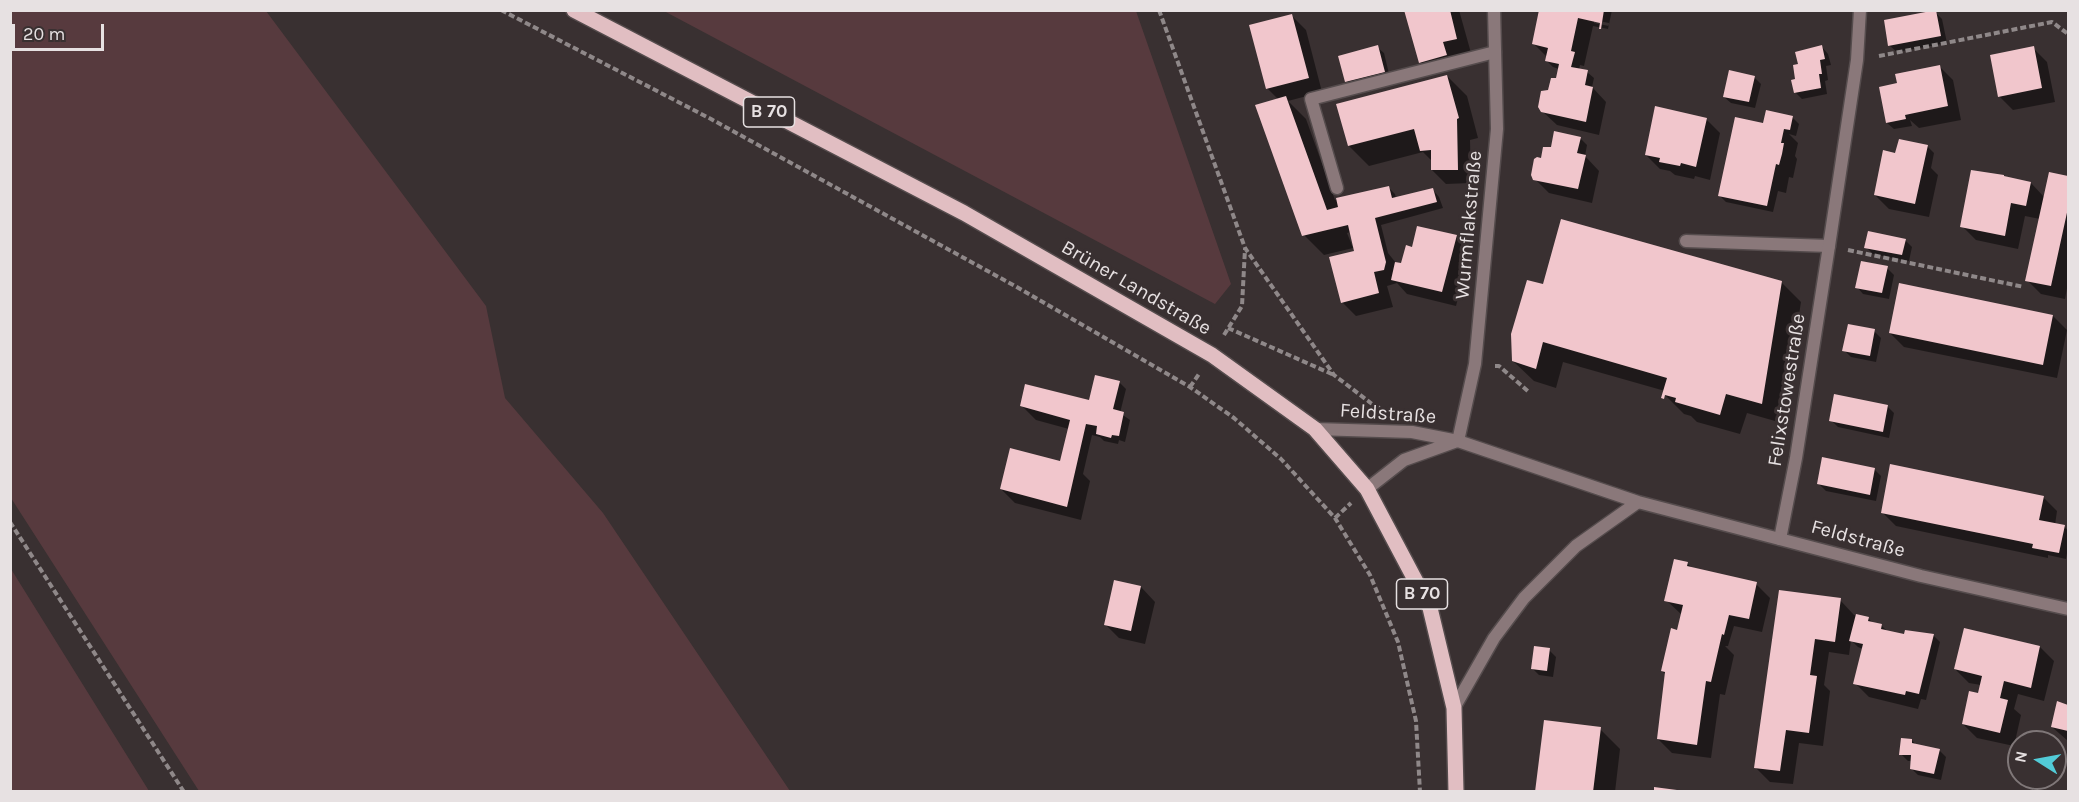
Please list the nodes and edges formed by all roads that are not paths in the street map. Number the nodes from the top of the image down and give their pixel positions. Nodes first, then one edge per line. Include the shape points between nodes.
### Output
1 (574, 10) edge
2 (1494, 10) edge
3 (1860, 10) edge
4 (1495, 52) junction
5 (1337, 188) dead end
6 (1686, 241) dead end
7 (1829, 246) junction
8 (1315, 429) junction
9 (1458, 441) junction
10 (1367, 489) junction
11 (1638, 502) junction
12 (1780, 539) junction
13 (2068, 609) edge
14 (1454, 708) junction
15 (1456, 792) edge

1 - 8 main road, Brüner Landstraße / B 70 via 964,213 1212,355
2 - 4 street, Wurmflakstraße
3 - 7 street, Felixstowestraße via 1857,60
4 - 5 street via 1311,99
4 - 9 street, Wurmflakstraße via 1497,129 1475,364
6 - 7 street
7 - 12 street, Felixstowestraße
8 - 9 street, Feldstraße via 1412,432
8 - 10 main road, Brüner Landstraße / B 70
9 - 10 street, Feldstraße via 1404,460
9 - 11 street, Feldstraße
10 - 14 main road, Brüner Landstraße / B 70 via 1430,608
11 - 12 street, Feldstraße
11 - 14 street via 1576,546 1524,598 1494,638
12 - 13 street, Feldstraße
14 - 15 main road, Brüner Landstraße / B 70

